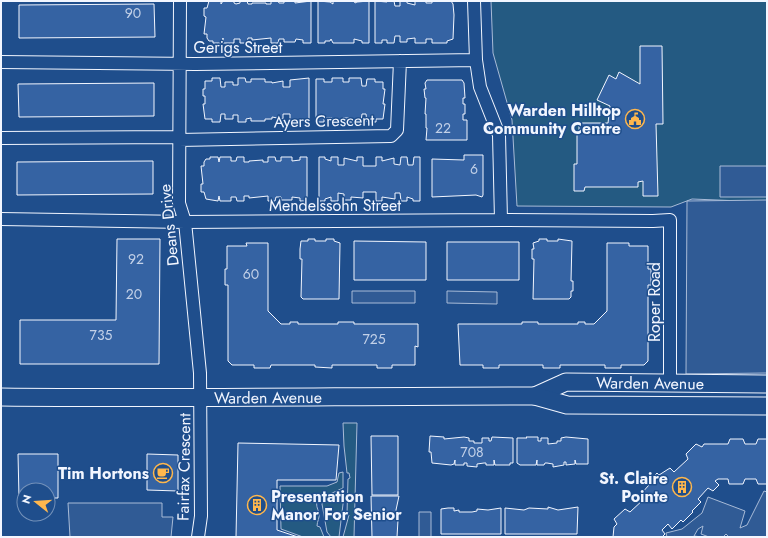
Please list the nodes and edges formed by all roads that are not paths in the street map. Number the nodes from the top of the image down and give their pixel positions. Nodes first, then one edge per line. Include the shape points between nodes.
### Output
1 (180, 1) edge
2 (474, 1) edge
3 (476, 60) junction
4 (400, 61) junction
5 (1, 62) edge
6 (180, 63) junction
7 (1, 138) edge
8 (179, 138) junction
9 (1, 219) edge
10 (501, 220) junction
11 (670, 220) joint
12 (184, 222) junction
13 (670, 384) junction
14 (767, 384) edge
15 (1, 396) edge
16 (535, 396) junction
17 (201, 397) junction
18 (767, 406) edge
19 (198, 537) edge

1 - 6 street, Deans Drive
2 - 3 street
3 - 4 street, Gerigs Street
3 - 10 street via 480,87 500,135
4 - 6 street, Gerigs Street
4 - 8 street, Ayers Crescent via 398,125 391,136
5 - 6 street, Gerigs Street
6 - 8 street, Deans Drive
7 - 8 street, Ayers Crescent
8 - 12 street, Deans Drive via 179,203
9 - 12 street, Mendelssohn Street
10 - 11 street, Mendelssohn Street
10 - 12 street, Mendelssohn Street
11 - 13 street, Roper Road
12 - 17 street, Deans Drive
13 - 14 main road, Warden Avenue
13 - 16 main road, Warden Avenue via 566,382
15 - 17 main road, Warden Avenue
16 - 17 main road, Warden Avenue
16 - 18 main road, Warden Avenue via 567,405
17 - 19 street, Fairfax Crescent via 201,516

